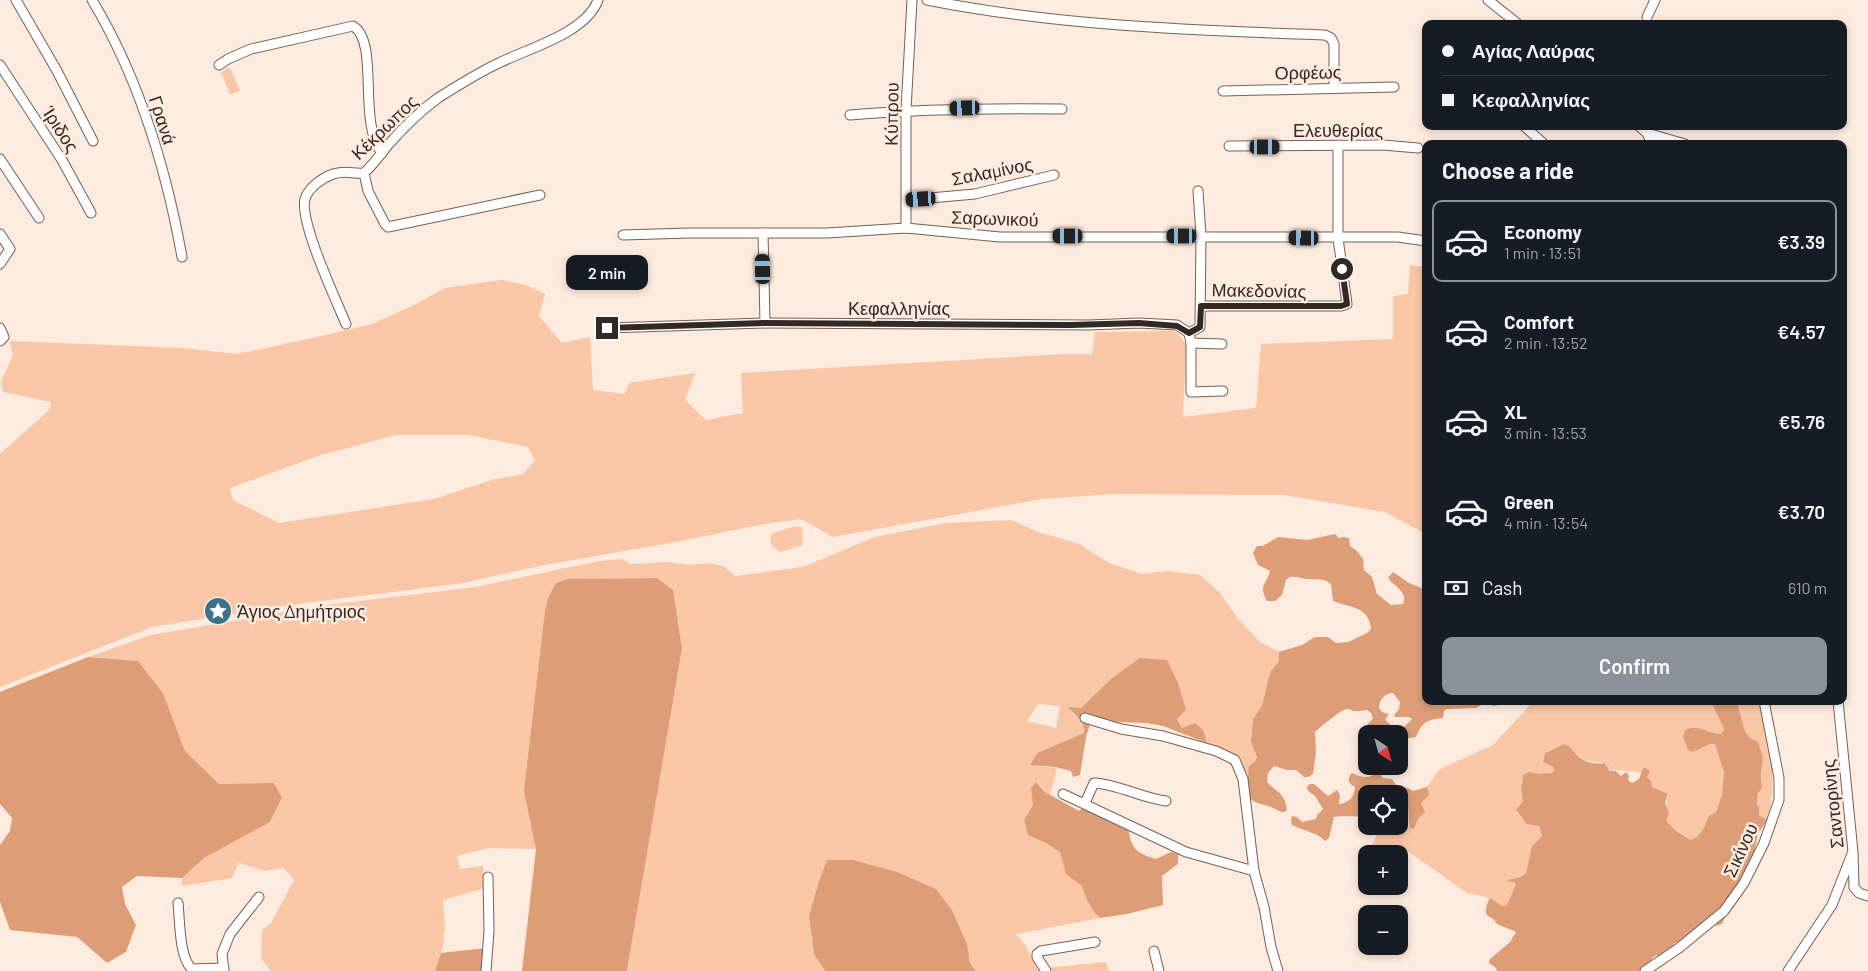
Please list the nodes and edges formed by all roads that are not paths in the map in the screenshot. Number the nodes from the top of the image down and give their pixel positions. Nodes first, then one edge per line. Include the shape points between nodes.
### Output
1 (16, 0) edge
2 (92, 0) edge
3 (598, 0) edge
4 (912, 0) edge
5 (927, 0) edge
6 (1488, 0) edge
7 (1655, 0) edge
8 (1647, 17) dead end
9 (1513, 20) edge
10 (0, 65) edge
11 (219, 66) dead end
12 (1334, 87) junction
13 (1394, 87) dead end
14 (1222, 91) dead end
15 (1062, 109) dead end
16 (906, 110) junction
17 (850, 115) dead end
18 (1528, 130) edge
19 (1644, 130) edge
20 (1647, 133) junction
21 (93, 140) dead end
22 (1540, 140) edge
23 (1650, 140) edge
24 (1671, 140) edge
25 (1229, 146) dead end
26 (1338, 147) junction
27 (1418, 148) dead end
28 (382, 153) junction
29 (0, 159) edge
30 (364, 174) junction
31 (1054, 175) dead end
32 (1198, 191) dead end
33 (540, 195) dead end
34 (907, 200) junction
35 (91, 213) dead end
36 (39, 218) dead end
37 (906, 228) junction
38 (762, 233) junction
39 (0, 234) edge
40 (623, 235) dead end
41 (1201, 236) junction
42 (1338, 238) junction
43 (1422, 240) edge
44 (182, 258) dead end
45 (0, 264) edge
46 (1201, 306) junction
47 (765, 323) junction
48 (346, 324) dead end
49 (0, 328) edge
50 (607, 328) dead end
51 (1189, 333) junction
52 (2, 339) edge
53 (1191, 343) junction
54 (1222, 344) dead end
55 (1223, 392) dead end
56 (1765, 705) edge
57 (1838, 705) edge
58 (1085, 718) dead end
59 (1063, 794) dead end
60 (1166, 801) dead end
61 (1085, 803) junction
62 (1853, 852) junction
63 (1254, 871) junction
64 (488, 877) dead end
65 (1868, 896) edge
66 (258, 897) dead end
67 (178, 903) dead end
68 (1095, 942) dead end
69 (1154, 951) dead end
70 (224, 970) edge
71 (486, 971) edge
72 (1046, 971) edge
73 (1158, 971) edge
74 (1278, 971) edge
75 (1645, 971) edge
76 (1788, 971) edge

1 - 21 street via 58,71
2 - 44 street, Γρανά via 124,58 135,86 174,211
3 - 28 street, Κέκρωπος via 580,22 548,43 501,62 438,98
4 - 16 street, Κύπρου
5 - 12 street via 984,11 1074,21 1325,35 1334,44
6 - 9 street
7 - 8 street
10 - 35 street, Ίριδος via 62,160
11 - 28 street via 228,58 251,50 353,26 361,34 367,59 370,126
12 - 13 street, Ορφέως
12 - 14 street, Ορφέως
15 - 16 street
16 - 17 street
16 - 34 street, Κύπρου
18 - 22 street
19 - 20 street
20 - 23 street
20 - 24 street
25 - 26 street, Ελευθερίας
26 - 27 street, Ελευθερίας via 1383,145
26 - 42 street
28 - 30 street, Κέκρωπος
29 - 36 street
30 - 33 street via 372,200 388,227
30 - 48 street, Κέκρωπος via 349,171 332,175 312,188 305,200 305,213 319,260
31 - 34 street, Σαλαμίνος via 975,194
32 - 41 street
34 - 37 street, Κύπρου
37 - 38 street, Σαρωνικού
37 - 41 street, Σαρωνικού via 1000,237
38 - 40 street, Σαρωνικού
38 - 47 street
39 - 45 street via 10,249
41 - 42 street, Σαρωνικού
41 - 46 street
42 - 43 street, Σαρωνικού
42 - 46 street, Μακεδονίας via 1347,304
46 - 51 street via 1200,327
47 - 50 street, Κεφαλληνίας
47 - 51 street, Κεφαλληνίας via 1139,323 1177,326
49 - 52 street
51 - 53 street
53 - 54 street
53 - 55 street via 1191,392
56 - 75 street, Σικίνου via 1778,770 1779,800 1764,843 1744,883 1724,911
57 - 62 street, Σαντορίνης
58 - 63 street via 1121,729 1163,736 1216,751 1235,760 1243,779
59 - 61 street
60 - 61 street via 1094,783
61 - 63 street via 1186,852
62 - 65 street, Σαντορίνης via 1854,887
62 - 76 street via 1832,905
63 - 74 street
64 - 71 street
66 - 70 street via 230,934 222,954
67 - 70 street via 184,957 188,965
68 - 72 street via 1041,950 1037,957
69 - 73 street

